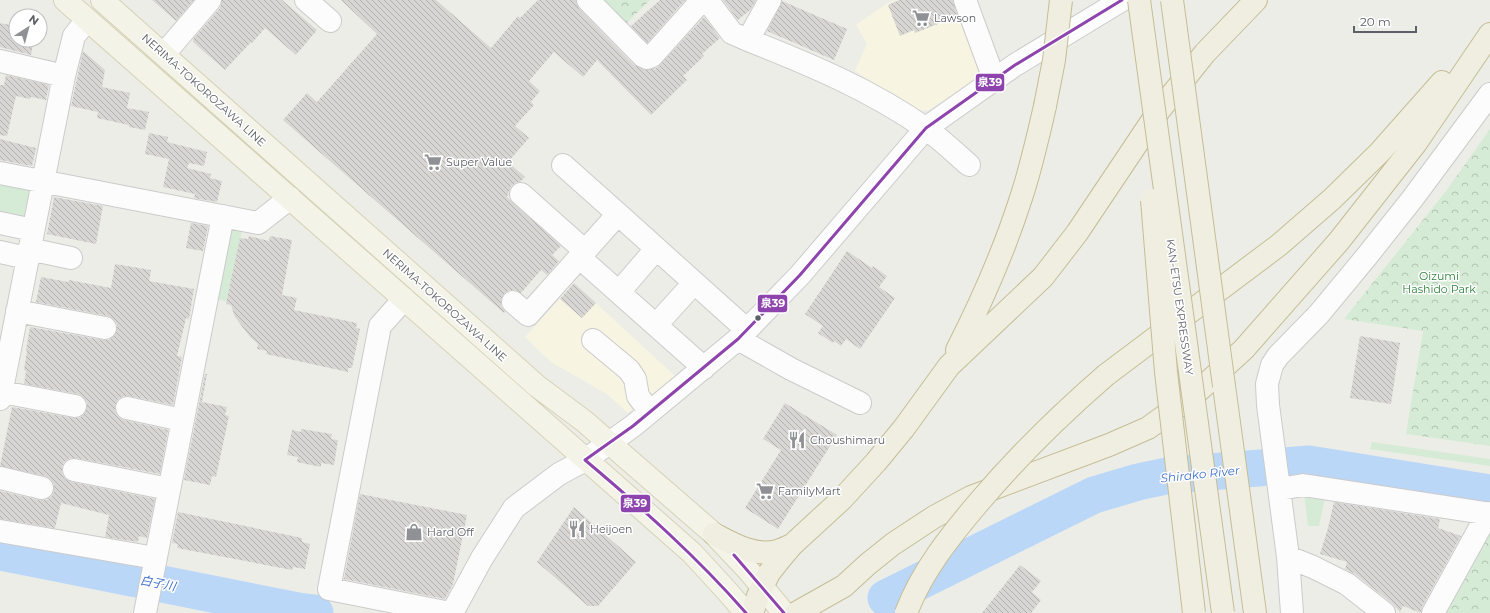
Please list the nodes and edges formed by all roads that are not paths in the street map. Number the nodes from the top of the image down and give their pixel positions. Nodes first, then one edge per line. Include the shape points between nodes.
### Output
1 (65, 0) edge
2 (102, 0) edge
3 (210, 0) edge
4 (306, 0) edge
5 (588, 0) edge
6 (702, 0) edge
7 (707, 0) edge
8 (770, 0) edge
9 (965, 0) edge
10 (1061, 0) edge
11 (1122, 0) edge
12 (1137, 0) edge
13 (1172, 0) edge
14 (1256, 0) edge
15 (87, 20) junction
16 (330, 21) dead end
17 (1490, 27) edge
18 (1490, 34) edge
19 (748, 40) junction
20 (164, 54) junction
21 (0, 61) edge
22 (64, 76) junction
23 (994, 79) junction
24 (1490, 94) edge
25 (926, 128) junction
26 (563, 165) dead end
27 (969, 165) dead end
28 (0, 172) edge
29 (42, 181) junction
30 (521, 194) dead end
31 (290, 198) junction
32 (618, 214) junction
33 (223, 216) junction
34 (0, 223) edge
35 (30, 246) junction
36 (656, 249) junction
37 (0, 252) edge
38 (582, 254) junction
39 (71, 258) dead end
40 (694, 282) junction
41 (619, 292) junction
42 (404, 299) junction
43 (513, 302) dead end
44 (17, 311) junction
45 (656, 325) junction
46 (105, 328) dead end
47 (742, 335) junction
48 (593, 340) dead end
49 (949, 366) junction
50 (704, 368) junction
51 (1, 396) edge
52 (860, 403) dead end
53 (75, 406) dead end
54 (127, 408) dead end
55 (650, 412) junction
56 (182, 420) junction
57 (610, 443) junction
58 (585, 460) junction
59 (74, 470) dead end
60 (0, 478) edge
61 (1279, 485) junction
62 (42, 488) dead end
63 (169, 489) junction
64 (1489, 513) edge
65 (0, 531) edge
66 (714, 534) junction
67 (792, 545) junction
68 (1288, 557) junction
69 (154, 562) junction
70 (763, 586) junction
71 (844, 586) junction
72 (145, 613) edge
73 (451, 613) edge
74 (746, 613) edge
75 (752, 613) edge
76 (784, 613) edge
77 (796, 613) edge
78 (831, 613) edge
79 (906, 613) edge
80 (1194, 613) edge
81 (1223, 613) edge
82 (1255, 613) edge
83 (1292, 613) edge
84 (1384, 613) edge
85 (1433, 613) edge

1 - 15 main road, NERIMA-TOKOROZAWA LINE
2 - 20 main road, NERIMA-TOKOROZAWA LINE
3 - 20 street
4 - 16 street
5 - 6 street via 647,58 652,56
7 - 19 street via 732,33
8 - 19 street
9 - 23 street
10 - 49 highway, bridge via 1054,60 1045,106 1022,197 990,281
11 - 23 street
12 - 80 highway, bridge via 1166,372
12 - 81 highway, KAN-ETSU EXPRESSWAY, bridge
13 - 82 highway, bridge
14 - 49 highway via 1205,53 1158,112 1077,233 1043,277
15 - 22 street via 74,36
15 - 31 main road, NERIMA-TOKOROZAWA LINE
17 - 79 highway, bridge via 1380,152 1332,199 1279,245 1106,375 1049,427 963,521 922,579
18 - 71 highway via 1416,142 1339,241 1244,349 1195,394 1148,428 971,497 934,517 893,544
19 - 25 street via 853,85
20 - 57 main road, NERIMA-TOKOROZAWA LINE via 537,386
21 - 22 street
22 - 29 street
23 - 25 street
24 - 61 street via 1367,256 1272,365 1267,384 1268,405
25 - 27 street
25 - 47 street via 800,275
26 - 32 street
28 - 29 street
29 - 33 street
29 - 35 street
30 - 38 street
31 - 33 street via 258,223
31 - 42 main road, NERIMA-TOKOROZAWA LINE
32 - 36 street
32 - 38 street
33 - 56 street
34 - 35 street
35 - 37 street
35 - 39 street
35 - 44 street
36 - 40 street
36 - 41 street
38 - 41 street
38 - 43 street via 528,315
40 - 45 street
40 - 47 street
41 - 45 street
42 - 58 main road, NERIMA-TOKOROZAWA LINE
42 - 73 street via 380,326 329,588
44 - 46 street
44 - 51 street
45 - 50 street
47 - 50 street
47 - 52 street via 791,369
48 - 55 street via 629,370 635,379 638,396
49 - 67 highway via 876,462 842,499
50 - 55 street
51 - 53 street
54 - 56 street
55 - 57 street
56 - 63 street
57 - 58 street
57 - 66 main road, NERIMA-TOKOROZAWA LINE
58 - 73 street via 559,474 514,508
58 - 74 main road, NERIMA-TOKOROZAWA LINE via 692,554
59 - 63 street
60 - 62 street
61 - 64 street via 1303,485
61 - 68 street
63 - 69 street
64 - 85 street
65 - 69 street
66 - 67 highway via 742,547 765,553
66 - 70 main road, NERIMA-TOKOROZAWA LINE
67 - 70 highway via 769,573
68 - 83 street
68 - 84 street via 1347,584
69 - 72 street
70 - 75 highway
70 - 76 main road, NERIMA-TOKOROZAWA LINE
71 - 77 highway
71 - 78 highway

